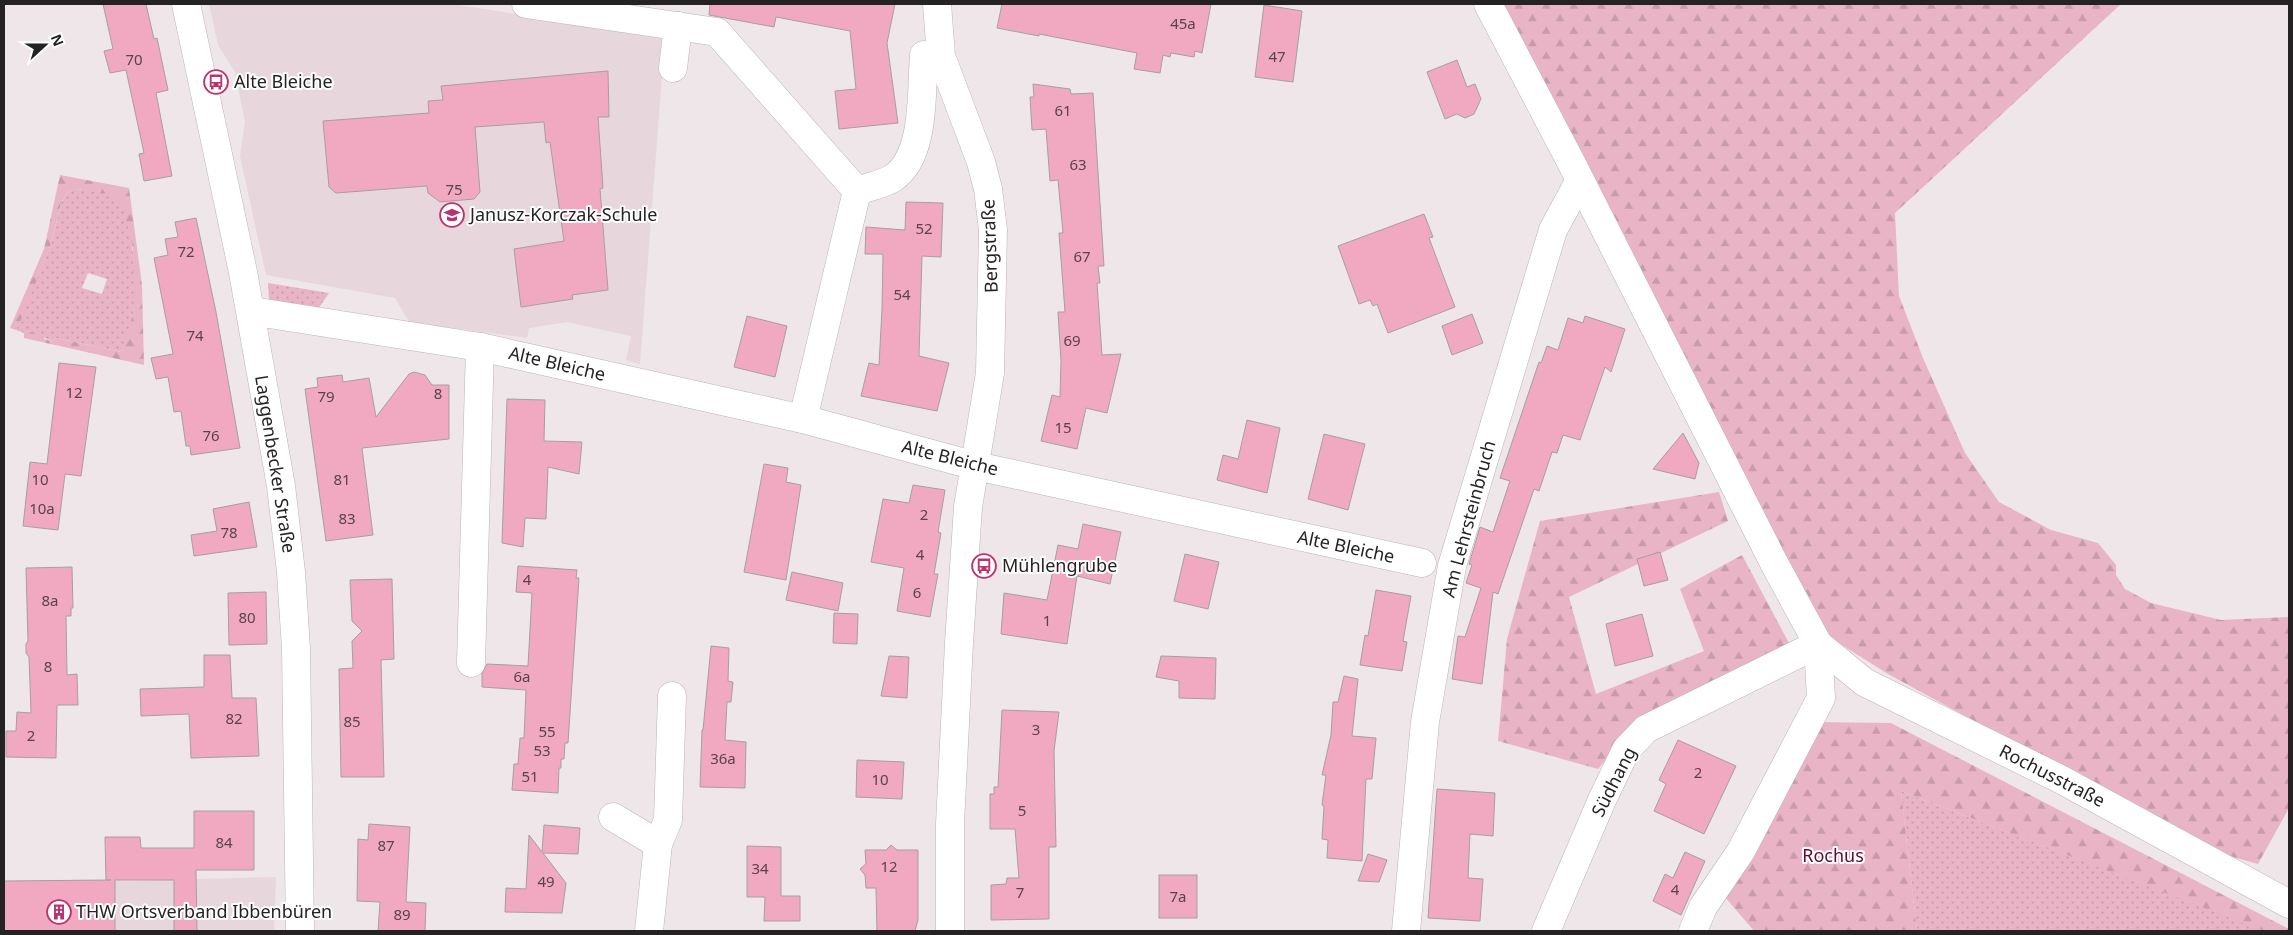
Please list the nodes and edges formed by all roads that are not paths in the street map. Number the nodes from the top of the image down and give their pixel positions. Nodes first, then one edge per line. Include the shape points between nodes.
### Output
1 (186, 4) edge
2 (526, 4) edge
3 (937, 4) edge
4 (1488, 4) edge
5 (678, 26) junction
6 (924, 55) dead end
7 (673, 68) dead end
8 (1580, 180) junction
9 (857, 191) junction
10 (251, 311) junction
11 (480, 348) junction
12 (803, 419) junction
13 (976, 466) junction
14 (1422, 563) dead end
15 (1818, 644) junction
16 (471, 663) dead end
17 (672, 696) dead end
18 (613, 817) dead end
19 (658, 844) junction
20 (2289, 904) edge
21 (300, 931) edge
22 (649, 931) edge
23 (950, 931) edge
24 (1406, 931) edge
25 (1546, 931) edge
26 (1693, 931) edge

1 - 10 street, Laggenbecker Straße
2 - 5 street
3 - 13 street, Bergstraße via 940,56 982,162 992,219 990,373
4 - 8 street
5 - 7 street
5 - 9 street via 717,32
6 - 9 street via 917,143 906,167 892,179
8 - 15 street
8 - 24 street, Am Lehrsteinbruch via 1553,230 1452,566 1425,722
9 - 12 street
10 - 11 street, Alte Bleiche
10 - 21 street, Laggenbecker Straße via 281,486 291,572 297,689
11 - 12 street, Alte Bleiche
11 - 16 street
12 - 13 street, Alte Bleiche
13 - 14 street, Alte Bleiche
13 - 23 street via 968,508 959,643 950,824
15 - 20 street, Rochusstraße via 1864,682 2062,780
15 - 25 street, Südhang via 1646,729 1626,750
15 - 26 street via 1821,698 1741,852 1703,907
17 - 19 street via 668,820
18 - 19 street
19 - 22 street

